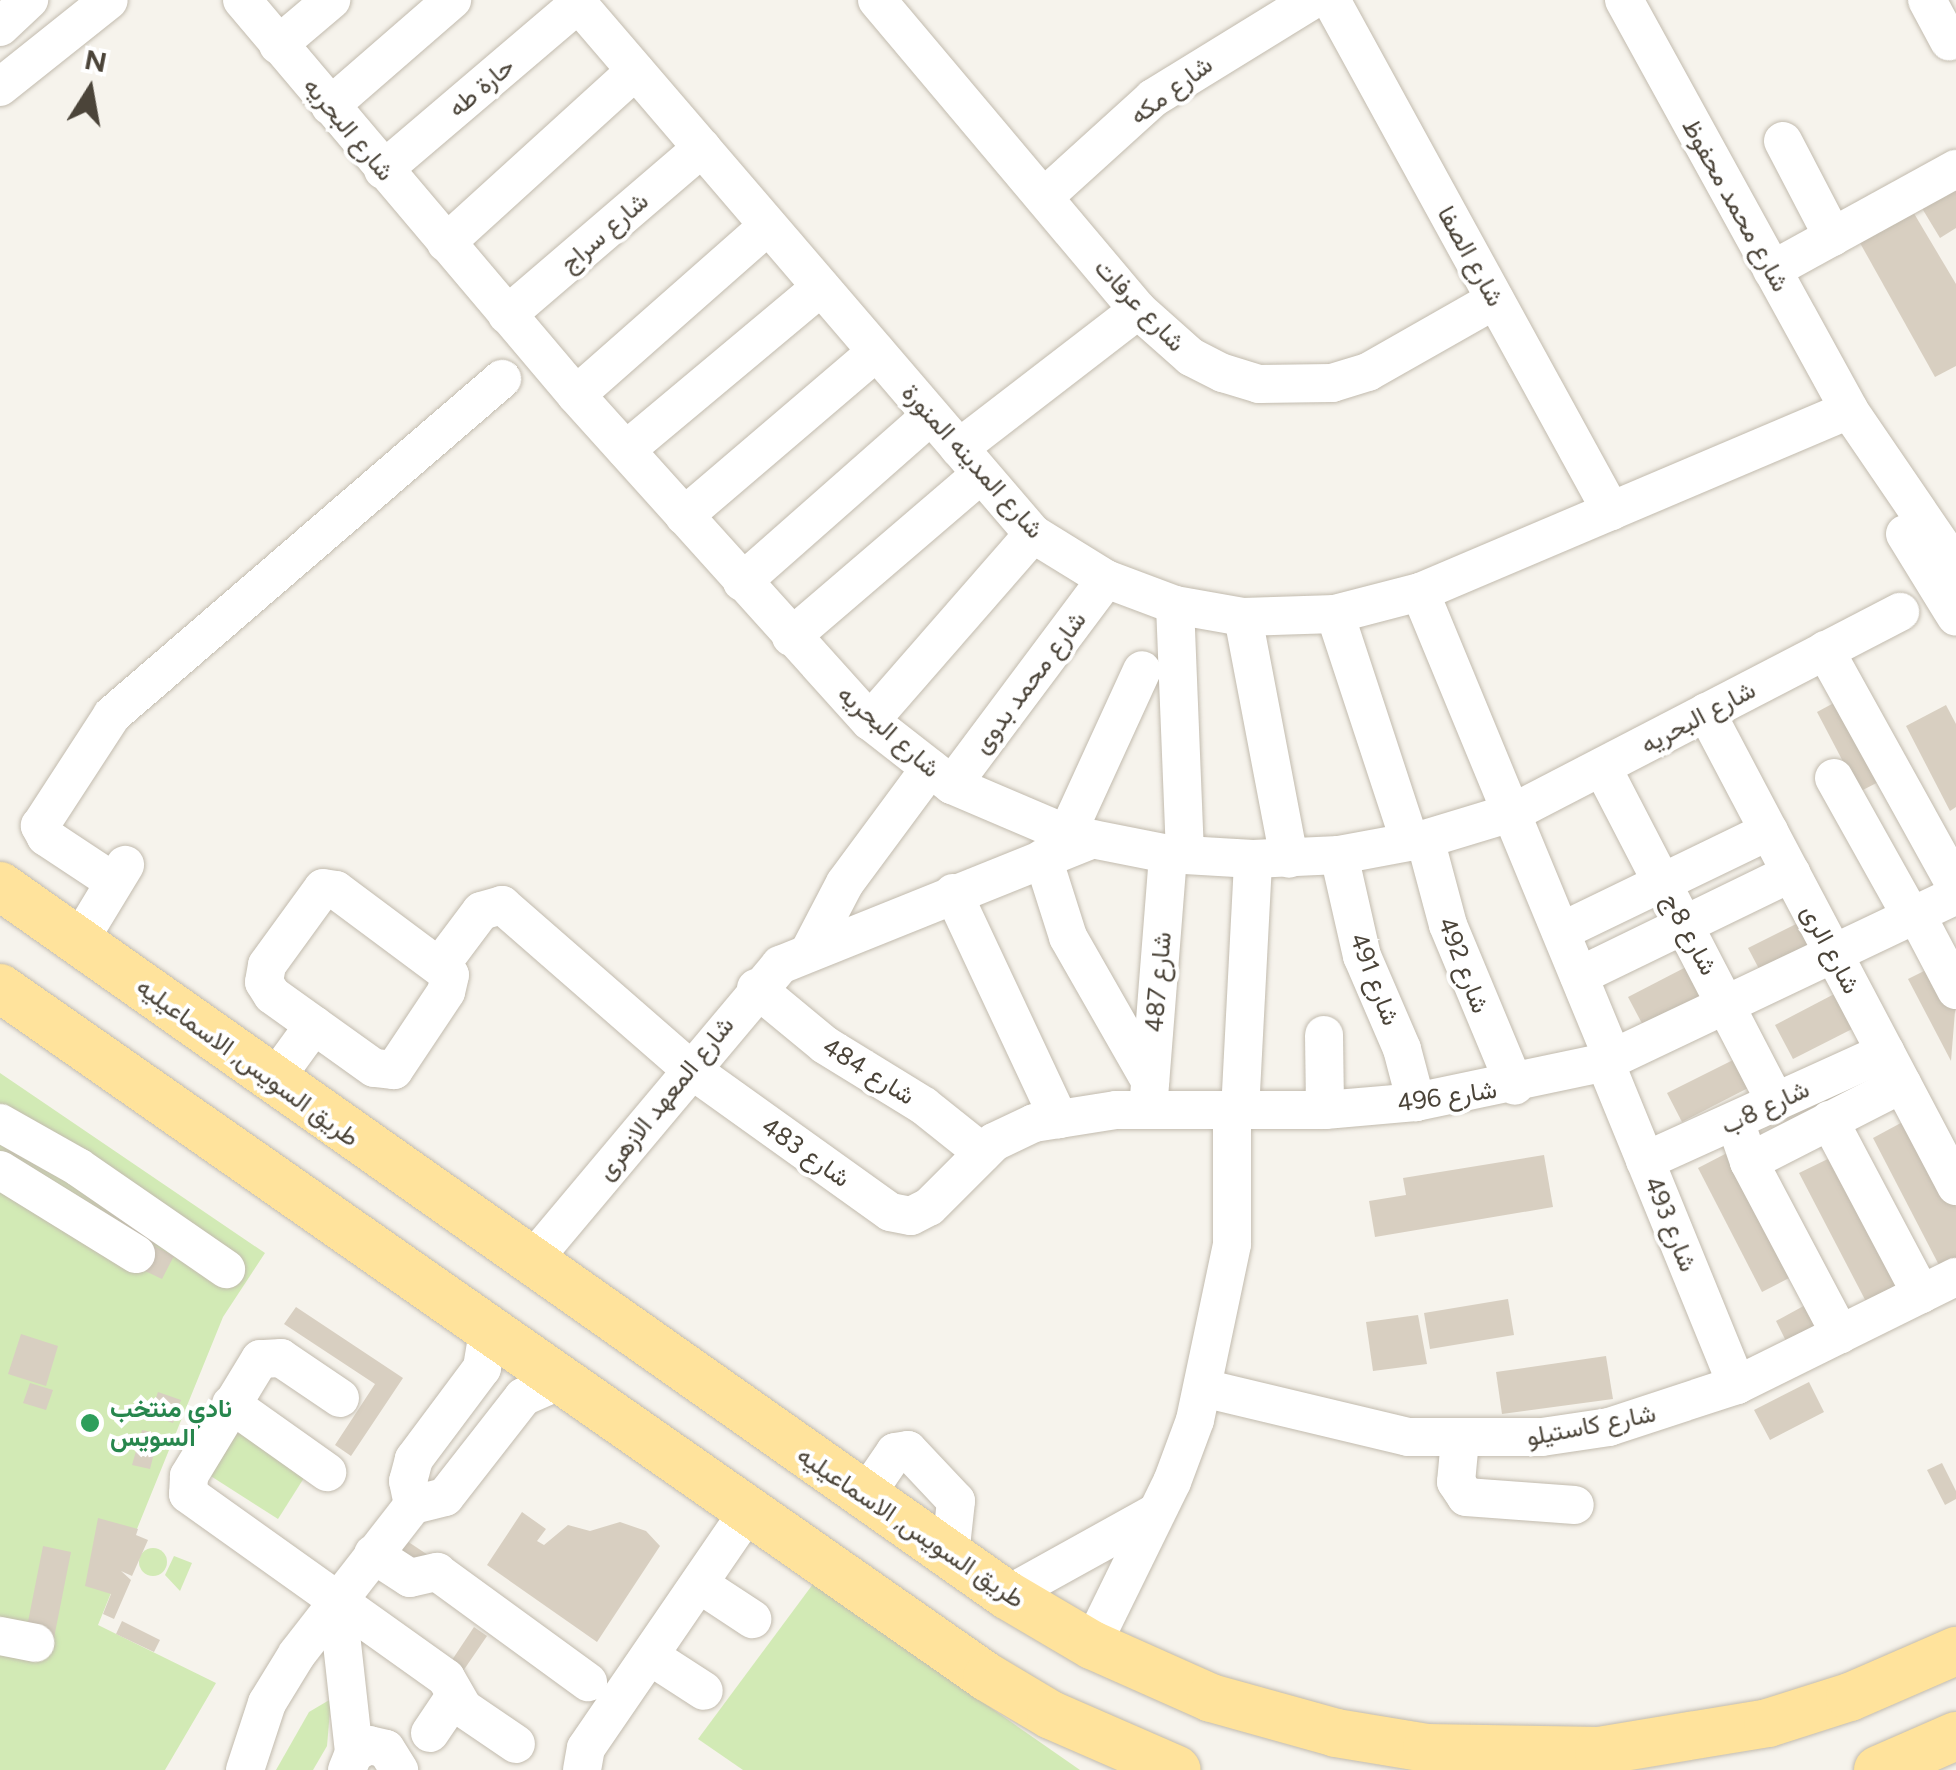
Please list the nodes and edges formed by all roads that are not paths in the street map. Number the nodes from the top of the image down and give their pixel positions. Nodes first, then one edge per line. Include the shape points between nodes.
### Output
1 (30, 0) edge
2 (109, 0) edge
3 (242, 0) edge
4 (330, 0) edge
5 (452, 0) edge
6 (1312, 0) edge
7 (1331, 0) edge
8 (1624, 0) edge
9 (1926, 0) edge
10 (577, 2) edge
11 (891, 5) edge
12 (0, 26) edge
13 (1949, 41) dead end
14 (278, 45) junction
15 (636, 71) junction
16 (0, 87) edge
17 (330, 106) junction
18 (1783, 142) dead end
19 (702, 148) junction
20 (1956, 169) edge
21 (383, 170) junction
22 (1044, 198) junction
23 (768, 226) junction
24 (1833, 237) junction
25 (446, 243) junction
26 (1772, 270) junction
27 (820, 287) junction
28 (1495, 300) junction
29 (1138, 310) junction
30 (507, 315) junction
31 (876, 352) junction
32 (502, 379) dead end
33 (576, 395) junction
34 (1849, 410) junction
35 (930, 416) junction
36 (626, 450) junction
37 (970, 462) junction
38 (1610, 511) junction
39 (684, 516) junction
40 (1033, 534) junction
41 (1947, 563) edge
42 (1106, 578) junction
43 (742, 582) junction
44 (1420, 592) junction
45 (1175, 605) junction
46 (1900, 612) junction
47 (1335, 614) junction
48 (1955, 614) edge
49 (1243, 617) junction
50 (791, 637) junction
51 (1825, 650) junction
52 (1142, 670) dead end
53 (1706, 712) junction
54 (870, 721) junction
55 (1602, 767) junction
56 (941, 777) junction
57 (1898, 782) junction
58 (1514, 812) junction
59 (1770, 832) junction
60 (1417, 841) junction
61 (1067, 843) junction
62 (1177, 855) junction
63 (1339, 855) junction
64 (1271, 859) junction
65 (1791, 873) junction
66 (1663, 883) junction
67 (1956, 886) edge
68 (953, 893) junction
69 (8, 895) edge
70 (1956, 895) edge
71 (1914, 915) junction
72 (1685, 924) junction
73 (1562, 931) junction
74 (79, 941) junction
75 (811, 948) junction
76 (1834, 954) junction
77 (442, 963) junction
78 (1580, 976) junction
79 (0, 988) edge
80 (756, 988) junction
81 (1956, 990) edge
82 (1726, 1004) junction
83 (314, 1025) junction
84 (1324, 1034) dead end
85 (1609, 1060) junction
86 (688, 1068) junction
87 (1893, 1068) junction
88 (274, 1080) junction
89 (1515, 1086) junction
90 (1149, 1095) junction
91 (1416, 1102) junction
92 (1776, 1102) junction
93 (1325, 1110) junction
94 (1236, 1111) junction
95 (1059, 1119) junction
96 (1735, 1120) junction
97 (1829, 1120) junction
98 (0, 1124) edge
99 (35, 1142) junction
100 (983, 1153) junction
101 (1646, 1161) junction
102 (1749, 1162) junction
103 (78, 1167) junction
104 (8, 1173) edge
105 (1956, 1186) edge
106 (53, 1199) junction
107 (929, 1207) joint
108 (136, 1254) dead end
109 (531, 1262) junction
110 (226, 1269) dead end
111 (1956, 1277) edge
112 (1920, 1294) junction
113 (489, 1326) junction
114 (1840, 1334) junction
115 (561, 1380) junction
116 (473, 1382) junction
117 (1737, 1385) junction
118 (1203, 1388) junction
119 (340, 1398) dead end
120 (231, 1404) junction
121 (510, 1411) junction
122 (1460, 1440) junction
123 (327, 1472) dead end
124 (865, 1496) junction
125 (414, 1504) junction
126 (1575, 1505) dead end
127 (749, 1510) junction
128 (1158, 1512) junction
129 (373, 1554) junction
130 (950, 1555) junction
131 (699, 1584) junction
132 (1007, 1595) junction
133 (336, 1598) junction
134 (752, 1619) dead end
135 (1092, 1646) junction
136 (1956, 1651) edge
137 (650, 1656) junction
138 (588, 1682) dead end
139 (704, 1691) dead end
140 (455, 1696) junction
141 (430, 1733) dead end
142 (1956, 1736) edge
143 (516, 1744) dead end
144 (1334, 1752) edge
145 (1131, 1758) edge
146 (1425, 1759) edge
147 (350, 1762) edge
148 (244, 1770) edge
149 (399, 1770) edge
150 (582, 1770) edge
151 (1177, 1770) edge
152 (1878, 1770) edge

1 - 12 street
2 - 16 street
3 - 14 street, شارع البحريه
4 - 14 street
5 - 17 street
6 - 22 street, شارع مكه via 1153,98
7 - 28 street, شارع الصفا
8 - 26 street, شارع محمد محفوظ
9 - 13 street
10 - 15 street, شارع المدينه المنورة
10 - 21 street, حارة طه
11 - 22 street, شارع عرفات
14 - 17 street, شارع البحريه
15 - 19 street, شارع المدينه المنورة
15 - 25 street
17 - 21 street, شارع البحريه
18 - 24 street
19 - 23 street, شارع المدينه المنورة
19 - 30 street, شارع سراج
20 - 24 street
21 - 25 street, شارع البحريه
22 - 29 street, شارع عرفات
23 - 27 street, شارع المدينه المنورة
23 - 33 street
24 - 26 street
25 - 30 street, شارع البحريه
26 - 34 street, شارع محمد محفوظ
27 - 31 street, شارع المدينه المنورة
27 - 36 street
28 - 29 street, شارع عرفات via 1368,372 1296,387 1224,374 1190,357
28 - 38 street, شارع الصفا
29 - 37 street
30 - 33 street, شارع البحريه
31 - 35 street, شارع المدينه المنورة
31 - 39 street
32 - 74 street via 112,716 40,826 46,837 119,874
33 - 36 street, شارع البحريه
34 - 38 street, شارع المدينه المنورة
34 - 41 street, شارع محمد محفوظ
35 - 37 street, شارع المدينه المنورة
35 - 43 street
36 - 39 street, شارع البحريه
37 - 40 street, شارع المدينه المنورة
37 - 50 street
38 - 44 street, شارع المدينه المنورة
39 - 43 street, شارع البحريه
40 - 42 street, شارع المدينه المنورة
40 - 54 street
41 - 46 street via 1906,586
41 - 48 street, شارع محمد محفوظ
42 - 45 street, شارع المدينه المنورة
42 - 56 street, شارع محمد بدوى
43 - 50 street, شارع البحريه
44 - 47 street, شارع المدينه المنورة
44 - 58 street, شارع 493
45 - 49 street, شارع المدينه المنورة
45 - 62 street, شارع 487
46 - 48 street via 1928,620
46 - 51 street, شارع البحريه
47 - 49 street, شارع المدينه المنورة
47 - 60 street, شارع 492
49 - 64 street
50 - 54 street, شارع البحريه
51 - 53 street, شارع البحريه
51 - 57 street
52 - 61 street
53 - 55 street, شارع البحريه
53 - 59 street, شارع الرى
54 - 56 street, شارع البحريه
55 - 58 street, شارع البحريه
55 - 66 street, شارع 8ج
56 - 61 street, شارع البحريه
56 - 75 street, شارع المعهد الازهرى via 845,883
57 - 67 street
57 - 71 street via 1842,792
58 - 60 street, شارع البحريه
58 - 73 street, شارع 493
59 - 65 street, شارع الرى
59 - 66 street
60 - 63 street, شارع البحريه
60 - 89 street, شارع 492
61 - 62 street, شارع البحريه
61 - 68 street, شارع المعهد الازهرى
61 - 90 street via 1068,938
62 - 64 street, شارع البحريه
62 - 90 street, شارع 487
63 - 64 street, شارع البحريه
63 - 91 street, شارع 491 via 1356,936
64 - 94 street
65 - 72 street
65 - 76 street, شارع الرى
66 - 72 street, شارع 8ج
66 - 73 street
68 - 75 street, شارع المعهد الازهرى
68 - 95 street
69 - 74 main road, طريق السويس, الاسماعيليه
70 - 71 street, شارع 496
71 - 76 street, شارع 496
71 - 81 street
72 - 78 street
72 - 82 street, شارع 8ج
73 - 78 street, شارع 493
74 - 88 main road, طريق السويس, الاسماعيليه
75 - 80 street, شارع المعهد الازهرى
76 - 82 street, شارع 496
76 - 87 street, شارع الرى
77 - 83 street via 450,974 446,992 394,1070 374,1068
77 - 83 street via 323,888 264,973 272,995
77 - 86 street, شارع 483 via 481,911 502,905
78 - 85 street, شارع 493
79 - 113 main road
80 - 86 street, شارع المعهد الازهرى
80 - 100 street, شارع 484 via 825,1045 905,1093
82 - 85 street, شارع 496
82 - 92 street, شارع 8ج
83 - 88 street
84 - 93 street
85 - 89 street, شارع 496
85 - 101 street, شارع 493
86 - 107 street, شارع 483 via 890,1212 911,1216
86 - 109 street, شارع المعهد الازهرى
87 - 92 street, شارع 8ب
87 - 97 street
87 - 105 street, شارع الرى
88 - 109 main road, طريق السويس, الاسماعيليه
89 - 91 street, شارع 496
90 - 94 street, شارع 496
90 - 95 street, شارع 496
91 - 93 street, شارع 496
92 - 96 street, شارع 8ب
93 - 94 street, شارع 496
94 - 118 street via 1232,1244
95 - 100 street, شارع 496 via 1020,1128
96 - 101 street, شارع 8ب
96 - 102 street
97 - 102 street
97 - 112 street
98 - 99 street
99 - 103 street
99 - 104 street
100 - 107 street, شارع 496
101 - 117 street, شارع 493
102 - 114 street
103 - 106 street
103 - 110 street
104 - 106 street
106 - 108 street
109 - 124 main road, طريق السويس, الاسماعيليه
111 - 112 street, شارع كاستيلو
112 - 114 street, شارع كاستيلو
113 - 115 main road
113 - 116 street via 486,1358
114 - 117 street, شارع كاستيلو
115 - 121 street via 532,1390
115 - 127 main road
116 - 121 street
116 - 125 street via 414,1459 408,1481
117 - 122 street, شارع كاستيلو via 1609,1426
118 - 122 street, شارع كاستيلو via 1341,1426
118 - 128 street
119 - 120 street via 274,1355 260,1359
120 - 123 street
120 - 133 street via 188,1476 188,1494
121 - 125 street via 453,1490 436,1502
122 - 126 street via 1456,1482 1466,1497
124 - 130 main road, طريق السويس, الاسماعيليه
124 - 130 street via 895,1452 908,1450 956,1501
125 - 129 street
127 - 131 street
127 - 145 main road via 987,1676
128 - 132 street
128 - 135 street
129 - 133 street
129 - 138 street via 410,1578 437,1572
130 - 132 main road, طريق السويس, الاسماعيليه
131 - 134 street
131 - 137 street
132 - 135 main road, طريق السويس, الاسماعيليه
133 - 140 street via 446,1678
133 - 147 street
133 - 148 street via 267,1703
135 - 144 main road, طريق السويس, الاسماعيليه
136 - 146 main road, طريق السويس, الاسماعيليه via 1850,1697 1684,1741
137 - 139 street
137 - 150 street via 586,1748
140 - 141 street
140 - 143 street
142 - 152 main road
144 - 146 main road, طريق السويس, الاسماعيليه
145 - 151 main road
147 - 149 street via 370,1745 386,1749

